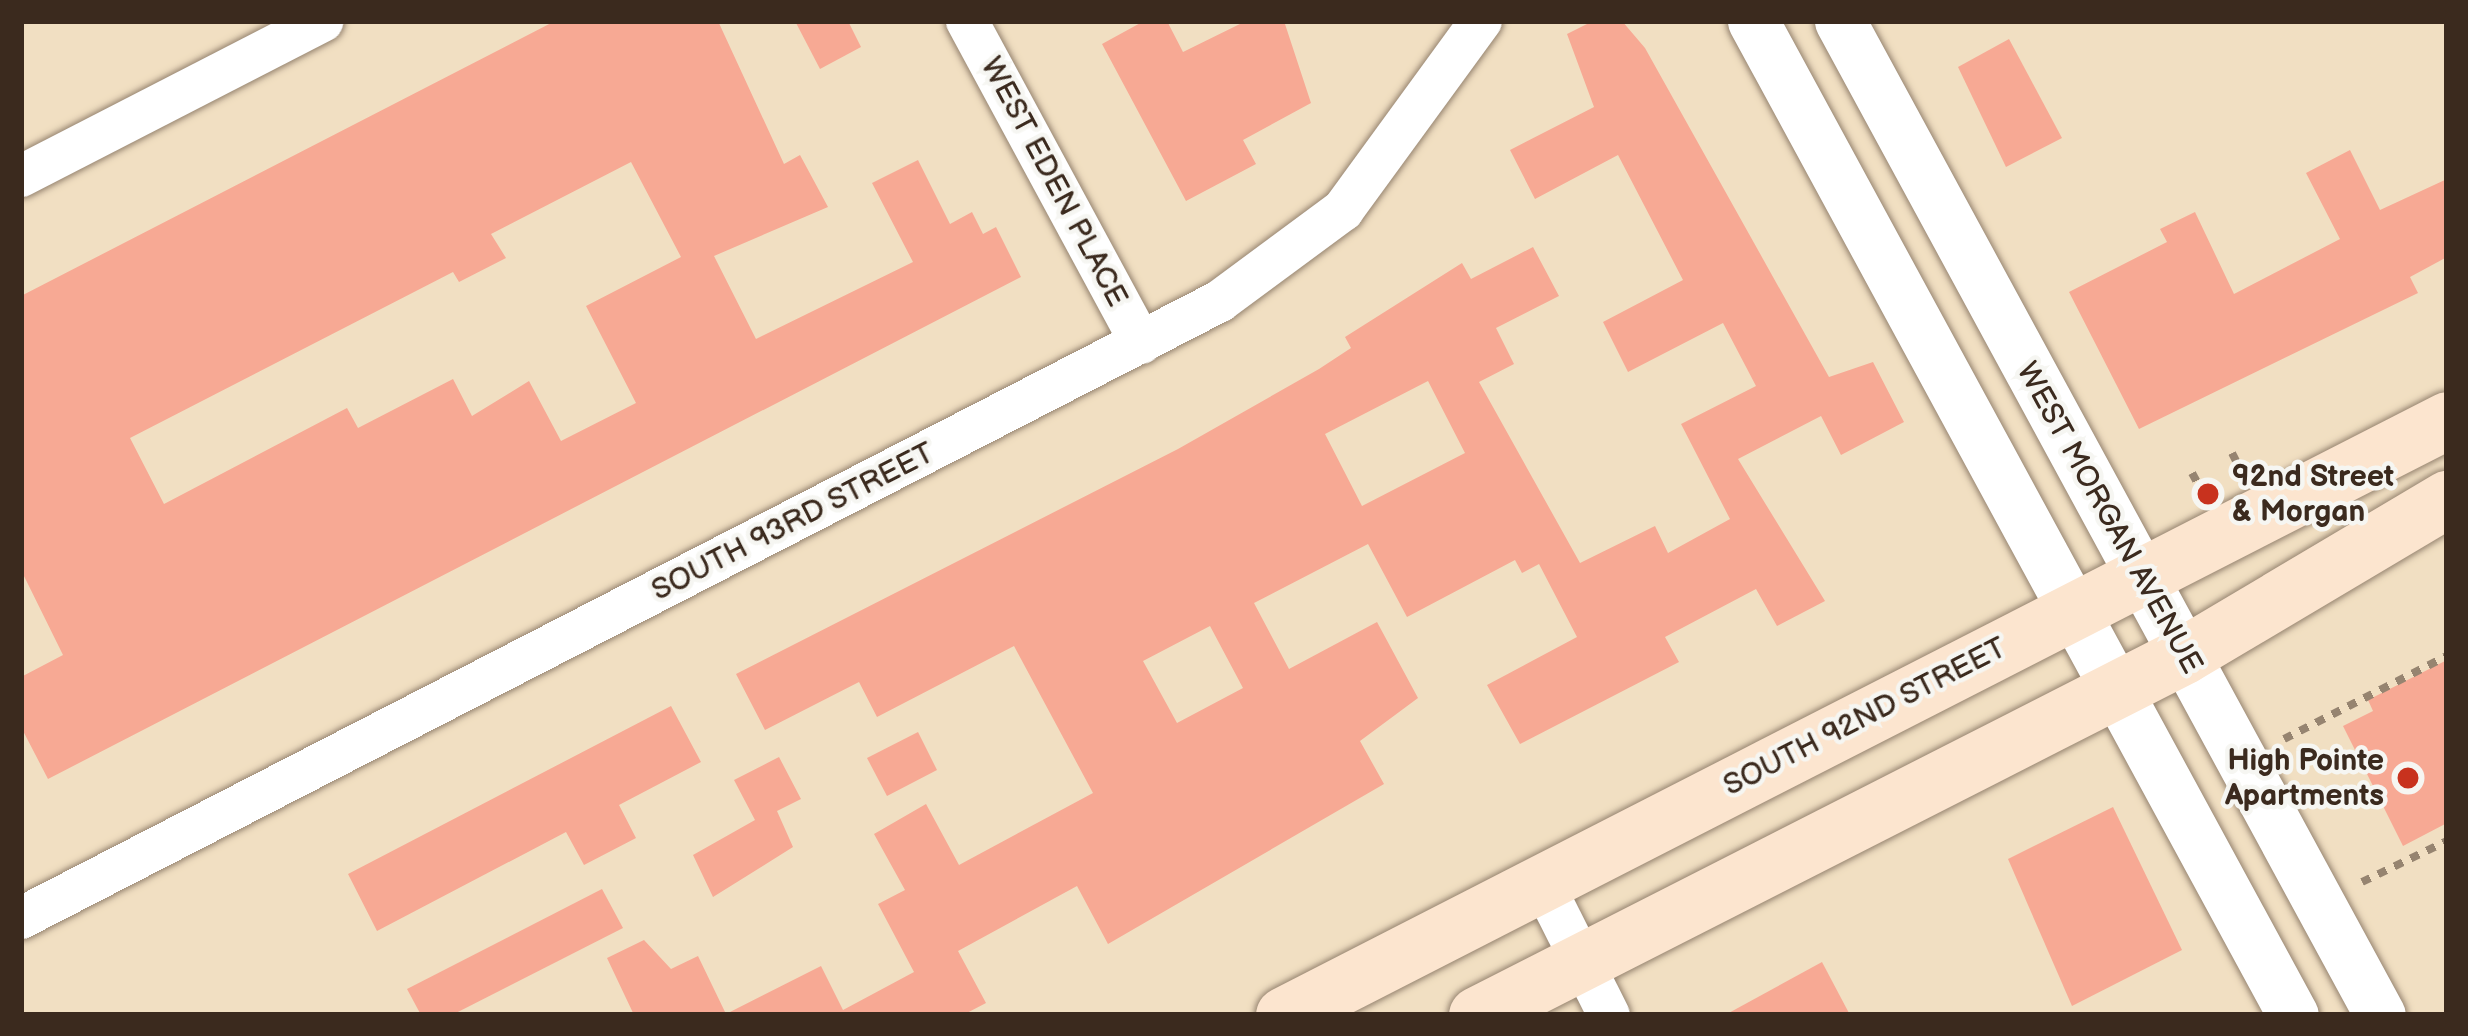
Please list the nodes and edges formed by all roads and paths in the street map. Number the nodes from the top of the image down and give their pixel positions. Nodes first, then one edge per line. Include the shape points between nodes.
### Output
1 (322, 21) edge
2 (967, 21) edge
3 (1481, 21) edge
4 (1753, 21) edge
5 (1840, 21) edge
6 (21, 176) edge
7 (1989, 300) junction
8 (1923, 334) junction
9 (1141, 344) junction
10 (2447, 420) edge
11 (2447, 500) edge
12 (2142, 575) junction
13 (2077, 610) junction
14 (2184, 655) junction
15 (2447, 656) edge
16 (2118, 688) junction
17 (2284, 739) dead end
18 (2447, 842) edge
19 (1542, 882) junction
20 (2339, 891) junction
21 (21, 918) edge
22 (2250, 936) junction
23 (1583, 963) junction
24 (1284, 1015) edge
25 (1477, 1015) edge
26 (1609, 1015) edge
27 (2294, 1015) edge
28 (2380, 1015) edge

1 - 6 street
2 - 9 street, WEST EDEN PLACE
3 - 9 street, SOUTH 93RD STREET via 1343,210 1303,248
4 - 8 street
5 - 7 street, WEST MORGAN AVENUE
7 - 8 street
7 - 12 street, WEST MORGAN AVENUE
8 - 13 street
9 - 21 street, SOUTH 93RD STREET
10 - 12 main road, SOUTH 92ND STREET
11 - 14 main road
12 - 13 main road, SOUTH 92ND STREET
12 - 14 street, WEST MORGAN AVENUE
13 - 16 street
13 - 19 main road, SOUTH 92ND STREET
14 - 16 main road
14 - 20 street, WEST MORGAN AVENUE
15 - 17 path
16 - 22 street
16 - 23 main road
18 - 20 path
19 - 23 street
19 - 24 main road, SOUTH 92ND STREET
20 - 22 street
20 - 28 street, WEST MORGAN AVENUE
22 - 27 street
23 - 25 main road
23 - 26 street

